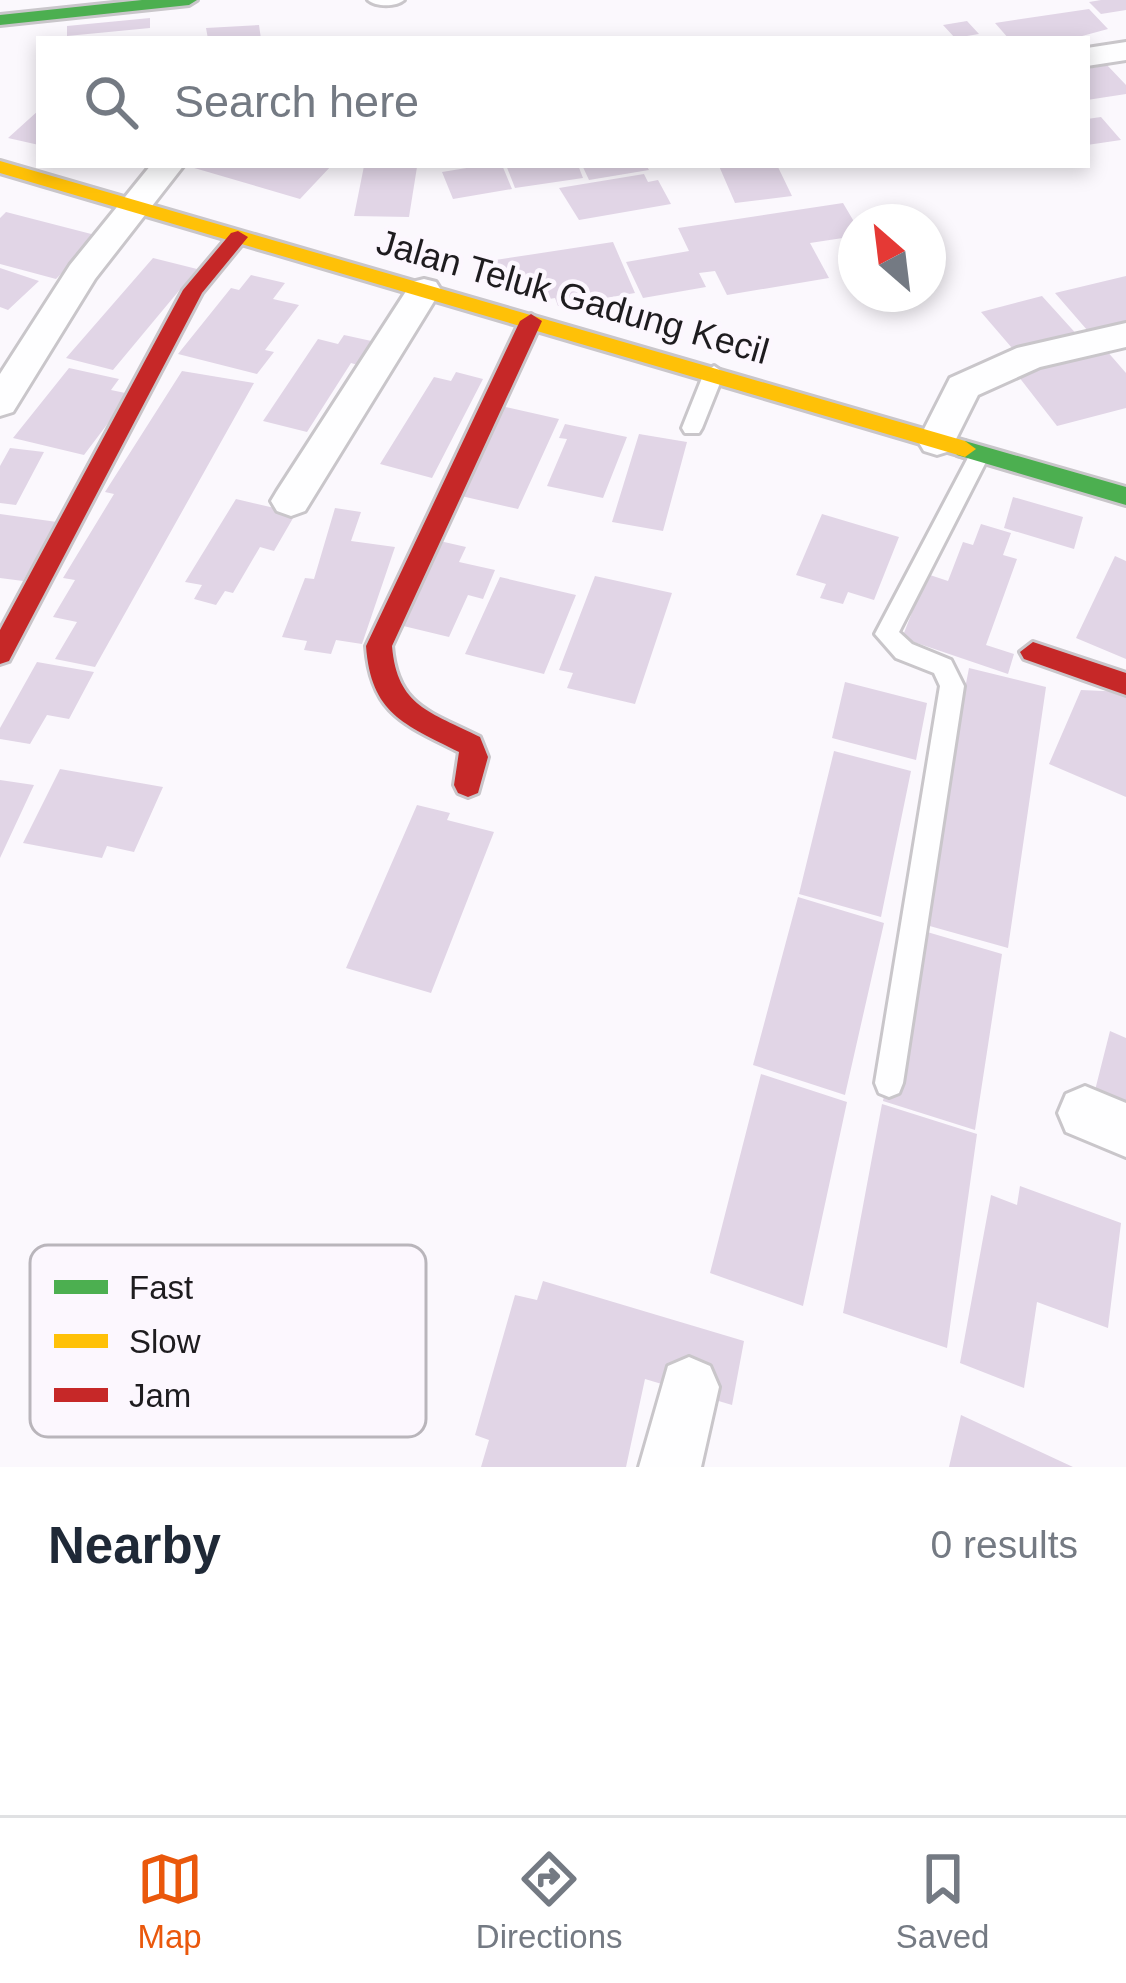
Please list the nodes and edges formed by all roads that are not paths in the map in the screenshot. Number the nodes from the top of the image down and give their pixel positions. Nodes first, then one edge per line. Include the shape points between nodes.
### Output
1 (189, 0) edge
2 (374, 0) edge
3 (397, 0) edge
4 (0, 20) edge
5 (1126, 51) edge
6 (1090, 57) edge
7 (0, 166) edge
8 (166, 168) edge
9 (138, 208) junction
10 (238, 237) junction
11 (424, 290) junction
12 (531, 321) junction
13 (1126, 335) edge
14 (715, 373) junction
15 (0, 403) edge
16 (692, 428) dead end
17 (937, 441) junction
18 (980, 454) junction
19 (1126, 496) edge
20 (290, 501) dead end
21 (1033, 652) dead end
22 (0, 654) edge
23 (1126, 684) edge
24 (468, 785) dead end
25 (889, 1083) dead end
26 (689, 1387) dead end
27 (670, 1467) edge

1 - 4 street
2 - 3 lane
5 - 6 street
7 - 9 street, Jalan Teluk Gadung Kecil
8 - 9 street
9 - 10 street, Jalan Teluk Gadung Kecil
9 - 15 street via 82,273
10 - 11 street, Jalan Teluk Gadung Kecil
10 - 22 street via 193,290
11 - 12 street, Jalan Teluk Gadung Kecil
11 - 20 street
12 - 14 street, Jalan Teluk Gadung Kecil
12 - 24 street via 379,646 376,674 387,695 412,718 470,745
13 - 17 street via 1030,357 964,388
14 - 16 lane
14 - 17 street, Jalan Teluk Gadung Kecil
17 - 18 street, Jalan Teluk Gadung Kecil
18 - 19 street, Jalan Teluk Gadung Kecil
18 - 25 lane via 886,634 944,667 952,686
21 - 23 street
26 - 27 street

